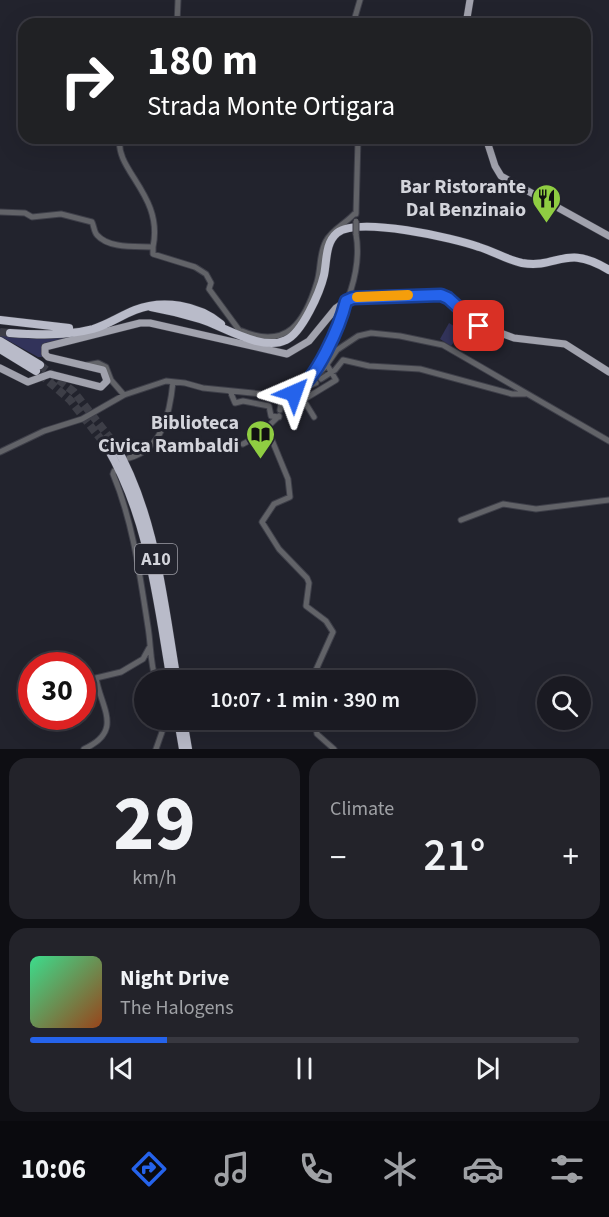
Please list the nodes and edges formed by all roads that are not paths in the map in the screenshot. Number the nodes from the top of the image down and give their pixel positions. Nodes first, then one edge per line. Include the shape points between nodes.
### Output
1 (177, 0) edge
2 (360, 0) edge
3 (470, 0) edge
4 (177, 18) edge
5 (356, 18) edge
6 (467, 18) edge
7 (119, 144) edge
8 (358, 144) edge
9 (488, 144) edge
10 (0, 212) edge
11 (356, 212) junction
12 (609, 236) edge
13 (153, 247) junction
14 (609, 270) edge
15 (346, 301) junction
16 (0, 320) edge
17 (0, 325) edge
18 (92, 329) junction
19 (10, 333) tunnel mouth
20 (62, 333) junction
21 (0, 341) edge
22 (0, 349) edge
23 (87, 364) junction
24 (327, 365) junction
25 (0, 368) edge
26 (333, 372) junction
27 (609, 372) edge
28 (311, 378) junction
29 (173, 382) junction
30 (297, 382) dead end
31 (300, 389) junction
32 (230, 390) junction
33 (525, 393) junction
34 (124, 395) junction
35 (282, 396) junction
36 (304, 402) junction
37 (280, 414) junction
38 (314, 417) dead end
39 (267, 428) junction
40 (609, 441) edge
41 (243, 444) dead end
42 (0, 452) edge
43 (129, 458) dead end
44 (114, 471) dead end
45 (609, 500) edge
46 (461, 520) dead end
47 (150, 647) junction
48 (153, 670) edge
49 (169, 670) edge
50 (175, 670) edge
51 (316, 670) edge
52 (162, 730) edge
53 (180, 730) edge
54 (185, 730) edge
55 (316, 730) edge
56 (84, 749) edge
57 (156, 749) edge
58 (183, 749) edge
59 (188, 749) edge
60 (334, 749) edge

1 - 4 street
2 - 5 street
3 - 6 main road
7 - 13 street via 118,150 153,215
8 - 11 street
9 - 12 main road via 501,176
10 - 13 street via 36,217 61,214 84,219 92,222 95,234 104,240
11 - 13 street via 326,240 317,281 292,330 284,336 242,333 209,289 206,274 153,254
11 - 15 street, bridge via 356,265
14 - 18 highway via 578,257 521,263 470,244 396,228 350,227 336,233 330,242 320,287 295,334 286,341 270,343 229,331 204,313 165,304 138,309
15 - 23 main road via 309,341 282,355 178,328 140,323 45,347 48,357
15 - 27 main road via 363,296 441,295 479,326 514,339 565,344
15 - 28 street
16 - 18 highway
17 - 20 highway
18 - 20 highway
19 - 20 highway
21 - 22 highway via 38,368
23 - 25 main road via 105,372 103,385 50,374 28,382
23 - 34 street via 106,367
24 - 26 street
24 - 28 street
24 - 33 street via 346,341 358,336 371,333 419,338 443,345
26 - 31 street
26 - 33 street via 347,360 369,366 420,369 512,394
26 - 36 street via 336,380
28 - 31 street
29 - 32 street
29 - 34 street
29 - 43 street via 168,416 155,442
30 - 31 street
31 - 35 street
31 - 36 street
32 - 35 street
32 - 37 street via 235,403 269,406 272,417
33 - 40 street
34 - 42 street via 82,419 44,431
35 - 37 street
36 - 38 street
37 - 39 street
39 - 41 street
39 - 51 street via 288,479 290,496 274,504 262,522 279,549 307,578 306,606 326,621 333,632
44 - 47 street via 129,521
45 - 46 street via 536,509 503,504
47 - 48 street
47 - 56 street via 143,659 121,672 97,677 106,710 106,730 101,740
49 - 50 highway, A10 via 141,522 110,445 134,482 149,527
52 - 57 street
53 - 58 highway
54 - 59 highway
55 - 60 street

